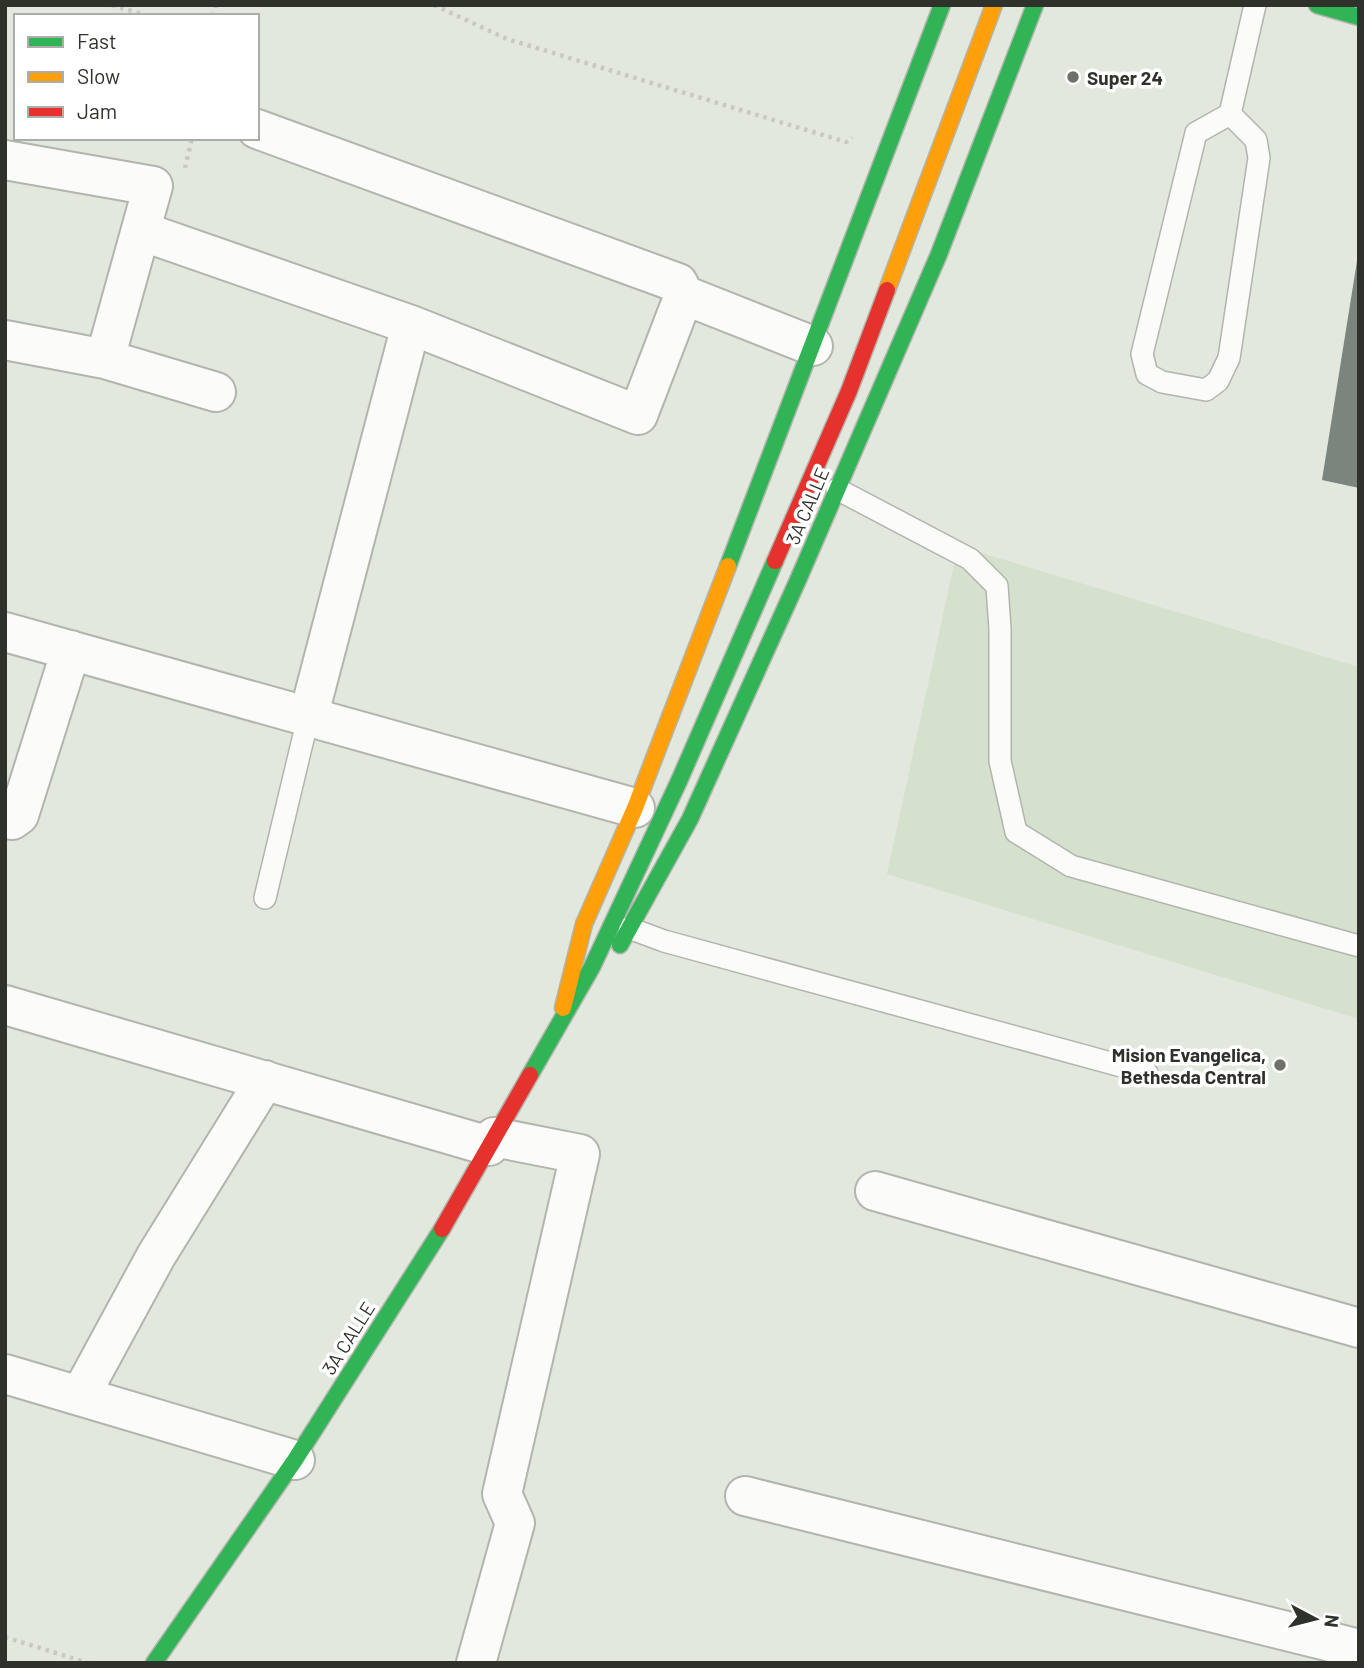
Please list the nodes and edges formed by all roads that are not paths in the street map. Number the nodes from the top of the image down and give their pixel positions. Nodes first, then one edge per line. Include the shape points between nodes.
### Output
1 (942, 5) edge
2 (994, 5) edge
3 (1035, 5) edge
4 (1255, 5) edge
5 (1317, 5) edge
6 (1359, 17) edge
7 (1230, 114) junction
8 (259, 130) edge
9 (5, 160) edge
10 (141, 231) junction
11 (684, 295) junction
12 (411, 325) junction
13 (5, 340) edge
14 (813, 345) junction
15 (105, 359) junction
16 (216, 392) dead end
17 (837, 489) junction
18 (5, 632) edge
19 (71, 650) junction
20 (308, 718) junction
21 (635, 808) junction
22 (5, 819) edge
23 (265, 898) dead end
24 (629, 928) junction
25 (1359, 946) edge
26 (573, 999) junction
27 (5, 1005) edge
28 (559, 1024) junction
29 (1147, 1073) dead end
30 (265, 1080) junction
31 (491, 1141) junction
32 (875, 1191) dead end
33 (1359, 1328) edge
34 (5, 1374) edge
35 (80, 1396) junction
36 (295, 1460) junction
37 (746, 1496) dead end
38 (1359, 1649) edge
39 (153, 1663) edge
40 (476, 1663) edge

1 - 14 street, 3A CALLE
2 - 26 street, 3A CALLE via 849,391 679,781
3 - 17 street, 3A CALLE via 939,254
4 - 7 lane
5 - 6 street
7 - 7 lane via 1196,133 1142,354 1147,374 1154,378 1206,390 1217,381 1229,358 1259,158 1256,140
8 - 11 street via 678,283
9 - 10 street via 153,186
10 - 12 street
10 - 15 street
11 - 12 street via 638,415
11 - 14 street
12 - 20 street
13 - 15 street
14 - 21 street, 3A CALLE
15 - 16 street
17 - 24 street, 3A CALLE via 690,819
17 - 25 lane via 970,559 997,586 1000,761 1016,832 1071,866
18 - 19 street
19 - 20 street
19 - 22 street via 19,815
20 - 21 street
20 - 23 lane
21 - 28 street, 3A CALLE via 584,924
24 - 26 street, 3A CALLE via 607,969
24 - 29 lane via 664,942
26 - 28 street, 3A CALLE
27 - 30 street
28 - 31 street, 3A CALLE
30 - 31 street
30 - 35 street via 156,1256
31 - 36 street, 3A CALLE via 437,1237
31 - 40 street via 580,1154 502,1494 515,1523
32 - 33 street
34 - 35 street
35 - 36 street
36 - 39 street, 3A CALLE
37 - 38 street

